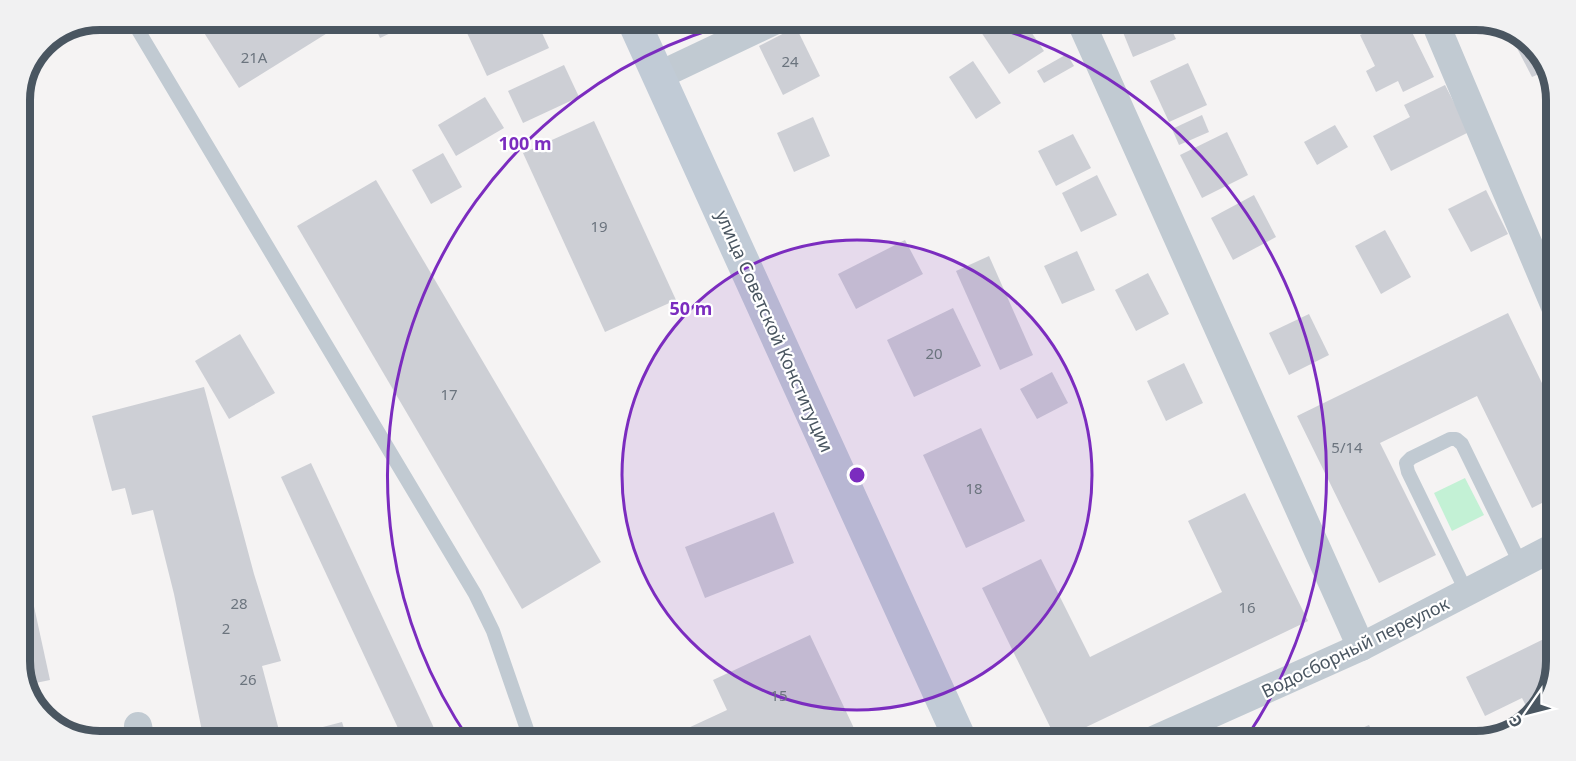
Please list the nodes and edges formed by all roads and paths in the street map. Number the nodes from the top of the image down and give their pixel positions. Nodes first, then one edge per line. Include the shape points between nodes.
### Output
1 (138, 30) edge
2 (637, 30) edge
3 (755, 30) edge
4 (1084, 30) edge
5 (1438, 30) edge
6 (658, 76) junction
7 (1546, 285) edge
8 (1546, 551) edge
9 (1521, 565) junction
10 (1467, 593) junction
11 (1361, 647) junction
12 (528, 731) edge
13 (956, 731) edge
14 (1173, 731) edge

1 - 12 lane via 475,594 493,631
2 - 6 main road, улица Советской Конституции
3 - 6 street
4 - 11 street
5 - 7 street
6 - 13 main road, улица Советской Конституции
8 - 9 street, Водосборный переулок
9 - 10 street, Водосборный переулок
9 - 10 lane via 1462,444 1450,438 1411,458 1406,463 1408,472
10 - 11 street, Водосборный переулок
11 - 14 street, Водосборный переулок

